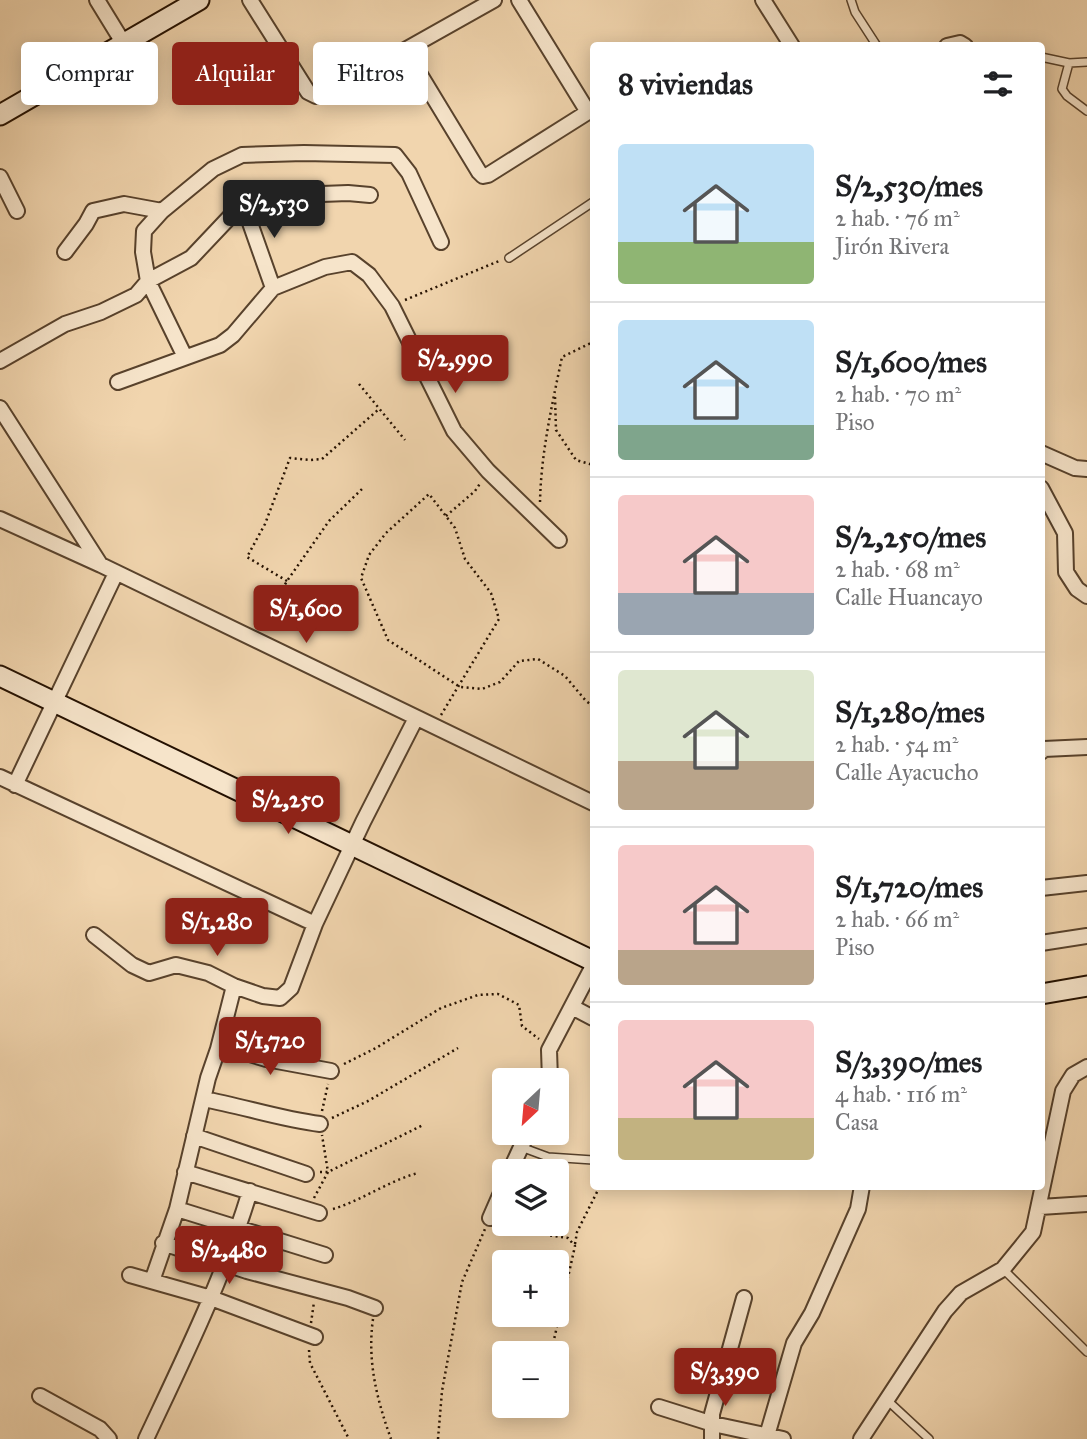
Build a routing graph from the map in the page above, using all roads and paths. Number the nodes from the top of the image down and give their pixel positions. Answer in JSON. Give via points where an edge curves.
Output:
{"nodes":[{"id":1,"x":97,"y":0,"type":"edge"},
{"id":2,"x":199,"y":0,"type":"edge"},
{"id":3,"x":250,"y":0,"type":"edge"},
{"id":4,"x":494,"y":0,"type":"edge"},
{"id":5,"x":519,"y":0,"type":"edge"},
{"id":6,"x":762,"y":0,"type":"edge"},
{"id":7,"x":850,"y":0,"type":"edge"},
{"id":8,"x":123,"y":42,"type":"edge"},
{"id":9,"x":127,"y":42,"type":"edge"},
{"id":10,"x":419,"y":42,"type":"edge"},
{"id":11,"x":789,"y":42,"type":"edge"},
{"id":12,"x":874,"y":42,"type":"edge"},
{"id":13,"x":1045,"y":58,"type":"edge"},
{"id":14,"x":1087,"y":62,"type":"edge"},
{"id":15,"x":1069,"y":63,"type":"junction"},
{"id":16,"x":428,"y":87,"type":"edge"},
{"id":17,"x":313,"y":95,"type":"edge"},
{"id":18,"x":21,"y":102,"type":"edge"},
{"id":19,"x":1087,"y":111,"type":"edge"},
{"id":20,"x":0,"y":114,"type":"edge"},
{"id":21,"x":0,"y":177,"type":"edge"},
{"id":22,"x":370,"y":195,"type":"dead end"},
{"id":23,"x":243,"y":204,"type":"junction"},
{"id":24,"x":590,"y":204,"type":"edge"},
{"id":25,"x":17,"y":211,"type":"dead end"},
{"id":26,"x":162,"y":211,"type":"junction"},
{"id":27,"x":441,"y":243,"type":"dead end"},
{"id":28,"x":65,"y":251,"type":"dead end"},
{"id":29,"x":509,"y":258,"type":"joint"},
{"id":30,"x":148,"y":281,"type":"junction"},
{"id":31,"x":272,"y":288,"type":"junction"},
{"id":32,"x":392,"y":306,"type":"junction"},
{"id":33,"x":590,"y":343,"type":"edge"},
{"id":34,"x":185,"y":357,"type":"junction"},
{"id":35,"x":0,"y":361,"type":"edge"},
{"id":36,"x":118,"y":382,"type":"dead end"},
{"id":37,"x":359,"y":384,"type":"dead end"},
{"id":38,"x":554,"y":393,"type":"junction"},
{"id":39,"x":0,"y":408,"type":"edge"},
{"id":40,"x":379,"y":409,"type":"junction"},
{"id":41,"x":405,"y":440,"type":"dead end"},
{"id":42,"x":1045,"y":455,"type":"edge"},
{"id":43,"x":590,"y":464,"type":"edge"},
{"id":44,"x":1087,"y":469,"type":"edge"},
{"id":45,"x":488,"y":471,"type":"junction"},
{"id":46,"x":362,"y":489,"type":"dead end"},
{"id":47,"x":1045,"y":496,"type":"edge"},
{"id":48,"x":446,"y":516,"type":"junction"},
{"id":49,"x":0,"y":519,"type":"edge"},
{"id":50,"x":539,"y":522,"type":"junction"},
{"id":51,"x":559,"y":540,"type":"dead end"},
{"id":52,"x":101,"y":565,"type":"junction"},
{"id":53,"x":116,"y":573,"type":"junction"},
{"id":54,"x":287,"y":581,"type":"junction"},
{"id":55,"x":1087,"y":596,"type":"edge"},
{"id":56,"x":254,"y":639,"type":"junction"},
{"id":57,"x":0,"y":676,"type":"edge"},
{"id":58,"x":460,"y":687,"type":"junction"},
{"id":59,"x":53,"y":703,"type":"junction"},
{"id":60,"x":590,"y":704,"type":"edge"},
{"id":61,"x":416,"y":718,"type":"junction"},
{"id":62,"x":433,"y":727,"type":"junction"},
{"id":63,"x":1087,"y":747,"type":"edge"},
{"id":64,"x":1045,"y":749,"type":"edge"},
{"id":65,"x":0,"y":777,"type":"edge"},
{"id":66,"x":15,"y":785,"type":"junction"},
{"id":67,"x":590,"y":802,"type":"edge"},
{"id":68,"x":352,"y":845,"type":"junction"},
{"id":69,"x":1087,"y":883,"type":"edge"},
{"id":70,"x":1045,"y":888,"type":"edge"},
{"id":71,"x":315,"y":924,"type":"junction"},
{"id":72,"x":94,"y":935,"type":"dead end"},
{"id":73,"x":1087,"y":936,"type":"edge"},
{"id":74,"x":1045,"y":942,"type":"edge"},
{"id":75,"x":590,"y":960,"type":"edge"},
{"id":76,"x":590,"y":973,"type":"edge"},
{"id":77,"x":234,"y":986,"type":"junction"},
{"id":78,"x":1087,"y":986,"type":"edge"},
{"id":79,"x":1045,"y":993,"type":"edge"},
{"id":80,"x":572,"y":1007,"type":"junction"},
{"id":81,"x":590,"y":1016,"type":"edge"},
{"id":82,"x":219,"y":1045,"type":"junction"},
{"id":83,"x":552,"y":1045,"type":"junction"},
{"id":84,"x":458,"y":1048,"type":"dead end"},
{"id":85,"x":1087,"y":1067,"type":"edge"},
{"id":86,"x":550,"y":1068,"type":"edge"},
{"id":87,"x":331,"y":1071,"type":"joint"},
{"id":88,"x":203,"y":1098,"type":"junction"},
{"id":89,"x":320,"y":1124,"type":"joint"},
{"id":90,"x":423,"y":1125,"type":"dead end"},
{"id":91,"x":194,"y":1136,"type":"junction"},
{"id":92,"x":521,"y":1147,"type":"joint"},
{"id":93,"x":516,"y":1159,"type":"edge"},
{"id":94,"x":590,"y":1160,"type":"edge"},
{"id":95,"x":185,"y":1172,"type":"junction"},
{"id":96,"x":418,"y":1173,"type":"dead end"},
{"id":97,"x":306,"y":1174,"type":"joint"},
{"id":98,"x":1045,"y":1182,"type":"edge"},
{"id":99,"x":598,"y":1190,"type":"edge"},
{"id":100,"x":861,"y":1190,"type":"edge"},
{"id":101,"x":1043,"y":1190,"type":"edge"},
{"id":102,"x":250,"y":1191,"type":"junction"},
{"id":103,"x":1087,"y":1204,"type":"edge"},
{"id":104,"x":1040,"y":1207,"type":"junction"},
{"id":105,"x":177,"y":1209,"type":"junction"},
{"id":106,"x":319,"y":1213,"type":"joint"},
{"id":107,"x":492,"y":1213,"type":"edge"},
{"id":108,"x":490,"y":1218,"type":"joint"},
{"id":109,"x":239,"y":1228,"type":"junction"},
{"id":110,"x":554,"y":1236,"type":"edge"},
{"id":111,"x":163,"y":1244,"type":"junction"},
{"id":112,"x":575,"y":1245,"type":"junction"},
{"id":113,"x":325,"y":1255,"type":"dead end"},
{"id":114,"x":225,"y":1264,"type":"junction"},
{"id":115,"x":1003,"y":1269,"type":"junction"},
{"id":116,"x":130,"y":1275,"type":"dead end"},
{"id":117,"x":152,"y":1281,"type":"junction"},
{"id":118,"x":211,"y":1298,"type":"junction"},
{"id":119,"x":744,"y":1298,"type":"dead end"},
{"id":120,"x":375,"y":1308,"type":"joint"},
{"id":121,"x":315,"y":1337,"type":"dead end"},
{"id":122,"x":554,"y":1341,"type":"edge"},
{"id":123,"x":1087,"y":1352,"type":"edge"},
{"id":124,"x":40,"y":1396,"type":"dead end"},
{"id":125,"x":887,"y":1400,"type":"junction"},
{"id":126,"x":659,"y":1408,"type":"dead end"},
{"id":127,"x":713,"y":1424,"type":"junction"},
{"id":128,"x":767,"y":1437,"type":"edge"},
{"id":129,"x":109,"y":1439,"type":"edge"},
{"id":130,"x":146,"y":1439,"type":"edge"},
{"id":131,"x":391,"y":1439,"type":"edge"},
{"id":132,"x":438,"y":1439,"type":"edge"},
{"id":133,"x":712,"y":1439,"type":"edge"},
{"id":134,"x":783,"y":1439,"type":"edge"},
{"id":135,"x":861,"y":1439,"type":"edge"},
{"id":136,"x":929,"y":1439,"type":"edge"}],
"edges":[{"from":1,"to":8,"type":"street"},
{"from":2,"to":9,"type":"street"},
{"from":3,"to":17,"type":"street"},
{"from":4,"to":10,"type":"street"},
{"from":5,"to":16,"type":"street","via":[[586,114],[484,176]]},
{"from":6,"to":11,"type":"street"},
{"from":7,"to":12,"type":"lane"},
{"from":13,"to":15,"type":"lane"},
{"from":14,"to":15,"type":"lane"},
{"from":15,"to":19,"type":"lane","via":[[1062,89]]},
{"from":18,"to":20,"type":"street"},
{"from":21,"to":25,"type":"street"},
{"from":22,"to":23,"type":"street","via":[[270,196]]},
{"from":23,"to":30,"type":"street","via":[[191,258]]},
{"from":23,"to":31,"type":"street"},
{"from":24,"to":29,"type":"lane"},
{"from":26,"to":27,"type":"street","via":[[213,169],[242,155],[395,155],[409,173]]},
{"from":26,"to":28,"type":"street","via":[[124,204],[93,211]]},
{"from":26,"to":30,"type":"street","via":[[144,231]]},
{"from":29,"to":32,"type":"path"},
{"from":30,"to":34,"type":"street"},
{"from":30,"to":35,"type":"street","via":[[136,295],[65,324]]},
{"from":31,"to":32,"type":"street","via":[[325,267],[352,262],[369,275]]},
{"from":31,"to":34,"type":"street","via":[[233,335],[220,345]]},
{"from":32,"to":45,"type":"street","via":[[454,431]]},
{"from":33,"to":38,"type":"path","via":[[562,357]]},
{"from":34,"to":36,"type":"street"},
{"from":37,"to":40,"type":"path"},
{"from":38,"to":43,"type":"path","via":[[556,430],[576,460]]},
{"from":38,"to":50,"type":"path","via":[[541,473]]},
{"from":39,"to":52,"type":"street"},
{"from":40,"to":41,"type":"path"},
{"from":40,"to":54,"type":"path","via":[[322,459],[290,458],[247,557]]},
{"from":42,"to":44,"type":"street"},
{"from":45,"to":48,"type":"path","via":[[475,491]]},
{"from":45,"to":50,"type":"street"},
{"from":46,"to":54,"type":"path","via":[[329,521]]},
{"from":47,"to":55,"type":"street","via":[[1065,533],[1066,572]]},
{"from":48,"to":58,"type":"path","via":[[465,559],[491,593],[499,620]]},
{"from":48,"to":58,"type":"path","via":[[429,494],[386,533],[369,555],[361,578],[388,640]]},
{"from":49,"to":52,"type":"street"},
{"from":50,"to":51,"type":"street"},
{"from":52,"to":53,"type":"street"},
{"from":53,"to":56,"type":"street"},
{"from":53,"to":59,"type":"street"},
{"from":54,"to":56,"type":"path"},
{"from":56,"to":61,"type":"street"},
{"from":57,"to":59,"type":"street"},
{"from":58,"to":60,"type":"path","via":[[482,689],[500,682],[519,661],[538,659],[565,676]]},
{"from":58,"to":62,"type":"path"},
{"from":59,"to":66,"type":"street"},
{"from":59,"to":68,"type":"street"},
{"from":61,"to":62,"type":"street"},
{"from":61,"to":68,"type":"street"},
{"from":62,"to":67,"type":"street"},
{"from":63,"to":64,"type":"street"},
{"from":65,"to":66,"type":"street"},
{"from":66,"to":71,"type":"street"},
{"from":68,"to":71,"type":"street"},
{"from":68,"to":75,"type":"street"},
{"from":69,"to":70,"type":"street"},
{"from":71,"to":77,"type":"street","via":[[291,988],[279,998]]},
{"from":72,"to":77,"type":"street","via":[[149,973],[176,965]]},
{"from":73,"to":74,"type":"street"},
{"from":76,"to":80,"type":"street"},
{"from":77,"to":82,"type":"street"},
{"from":78,"to":79,"type":"street"},
{"from":80,"to":81,"type":"street"},
{"from":80,"to":83,"type":"street"},
{"from":82,"to":87,"type":"street"},
{"from":82,"to":88,"type":"street"},
{"from":83,"to":86,"type":"street"},
{"from":83,"to":87,"type":"path","via":[[522,1026],[519,1005],[498,994],[478,995],[441,1008]]},
{"from":84,"to":89,"type":"path"},
{"from":85,"to":98,"type":"street","via":[[1073,1075],[1063,1091]]},
{"from":88,"to":89,"type":"street"},
{"from":88,"to":91,"type":"street"},
{"from":90,"to":97,"type":"path","via":[[328,1172]]},
{"from":91,"to":95,"type":"street"},
{"from":91,"to":97,"type":"street"},
{"from":92,"to":93,"type":"street"},
{"from":92,"to":94,"type":"lane","via":[[548,1157]]},
{"from":95,"to":102,"type":"street"},
{"from":95,"to":105,"type":"street"},
{"from":96,"to":106,"type":"path"},
{"from":99,"to":112,"type":"path"},
{"from":100,"to":128,"type":"street","via":[[858,1209],[794,1343]]},
{"from":101,"to":104,"type":"street"},
{"from":102,"to":106,"type":"street"},
{"from":102,"to":109,"type":"street"},
{"from":103,"to":104,"type":"street"},
{"from":104,"to":115,"type":"street","via":[[1034,1232]]},
{"from":105,"to":109,"type":"street"},
{"from":105,"to":111,"type":"street"},
{"from":107,"to":108,"type":"street"},
{"from":108,"to":132,"type":"path","via":[[462,1282]]},
{"from":109,"to":113,"type":"street"},
{"from":109,"to":114,"type":"street"},
{"from":110,"to":112,"type":"path","via":[[568,1238]]},
{"from":111,"to":114,"type":"street"},
{"from":111,"to":117,"type":"street"},
{"from":112,"to":122,"type":"path"},
{"from":114,"to":118,"type":"street"},
{"from":114,"to":120,"type":"street"},
{"from":115,"to":123,"type":"lane"},
{"from":115,"to":125,"type":"street","via":[[961,1293],[945,1311]]},
{"from":116,"to":117,"type":"street"},
{"from":117,"to":118,"type":"street"},
{"from":118,"to":121,"type":"street"},
{"from":118,"to":130,"type":"street"},
{"from":119,"to":127,"type":"street"},
{"from":120,"to":131,"type":"path","via":[[371,1366]]},
{"from":124,"to":129,"type":"street","via":[[100,1429]]},
{"from":125,"to":135,"type":"street"},
{"from":125,"to":136,"type":"lane"},
{"from":126,"to":127,"type":"street"},
{"from":127,"to":128,"type":"street"},
{"from":127,"to":133,"type":"street"},
{"from":128,"to":134,"type":"street"}]}
